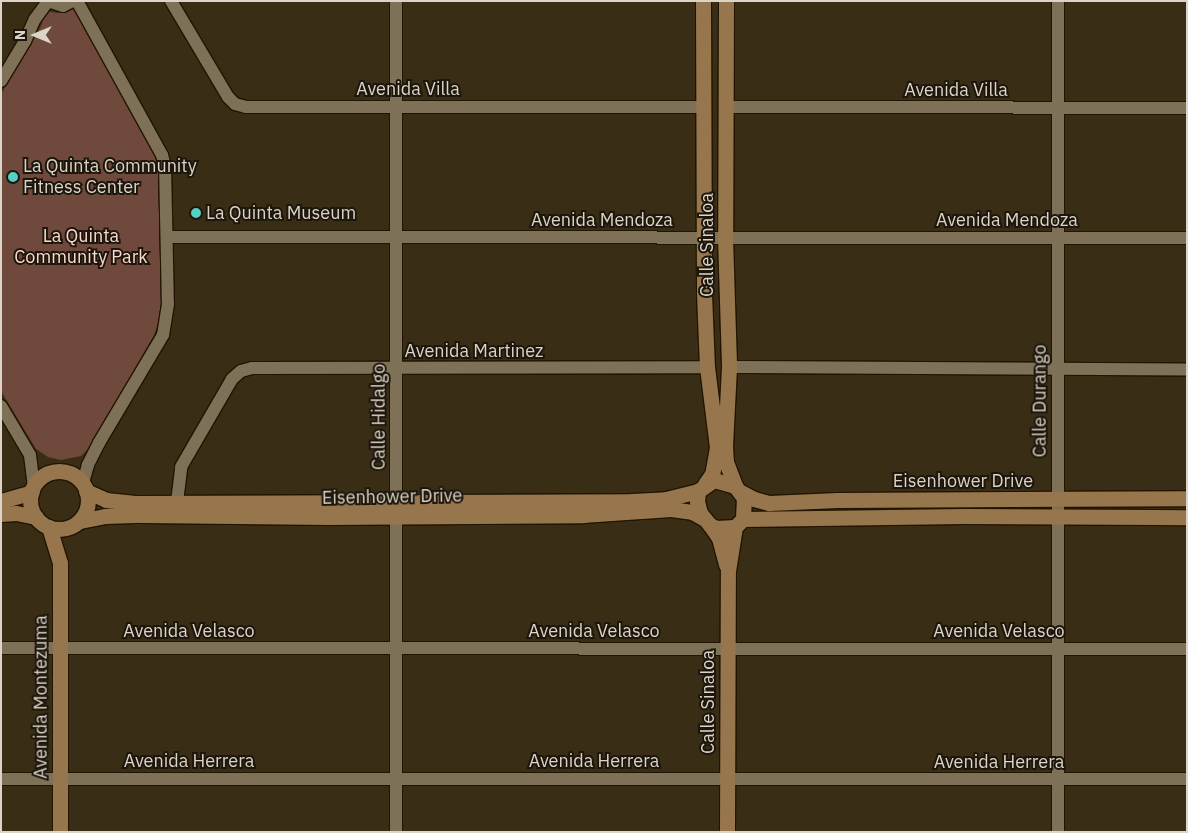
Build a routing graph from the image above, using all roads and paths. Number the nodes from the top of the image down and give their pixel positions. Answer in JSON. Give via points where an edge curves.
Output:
{"nodes":[{"id":1,"x":48,"y":1,"type":"edge"},
{"id":2,"x":75,"y":1,"type":"edge"},
{"id":3,"x":171,"y":1,"type":"edge"},
{"id":4,"x":396,"y":1,"type":"edge"},
{"id":5,"x":703,"y":1,"type":"edge"},
{"id":6,"x":726,"y":1,"type":"edge"},
{"id":7,"x":1058,"y":1,"type":"edge"},
{"id":8,"x":1,"y":81,"type":"edge"},
{"id":9,"x":396,"y":107,"type":"junction"},
{"id":10,"x":703,"y":107,"type":"junction"},
{"id":11,"x":725,"y":107,"type":"junction"},
{"id":12,"x":1058,"y":107,"type":"junction"},
{"id":13,"x":1187,"y":108,"type":"edge"},
{"id":14,"x":167,"y":237,"type":"junction"},
{"id":15,"x":396,"y":237,"type":"junction"},
{"id":16,"x":703,"y":237,"type":"junction"},
{"id":17,"x":725,"y":237,"type":"junction"},
{"id":18,"x":1058,"y":238,"type":"junction"},
{"id":19,"x":1187,"y":238,"type":"edge"},
{"id":20,"x":707,"y":367,"type":"junction"},
{"id":21,"x":729,"y":367,"type":"junction"},
{"id":22,"x":396,"y":369,"type":"junction"},
{"id":23,"x":1058,"y":369,"type":"junction"},
{"id":24,"x":1187,"y":369,"type":"edge"},
{"id":25,"x":1,"y":406,"type":"edge"},
{"id":26,"x":85,"y":487,"type":"junction"},
{"id":27,"x":702,"y":487,"type":"junction"},
{"id":28,"x":33,"y":489,"type":"junction"},
{"id":29,"x":738,"y":489,"type":"junction"},
{"id":30,"x":1187,"y":498,"type":"edge"},
{"id":31,"x":1058,"y":499,"type":"junction"},
{"id":32,"x":1,"y":501,"type":"edge"},
{"id":33,"x":177,"y":502,"type":"junction"},
{"id":34,"x":397,"y":507,"type":"junction"},
{"id":35,"x":1,"y":514,"type":"edge"},
{"id":36,"x":1058,"y":516,"type":"junction"},
{"id":37,"x":1187,"y":517,"type":"edge"},
{"id":38,"x":36,"y":518,"type":"junction"},
{"id":39,"x":706,"y":521,"type":"junction"},
{"id":40,"x":76,"y":523,"type":"junction"},
{"id":41,"x":739,"y":523,"type":"junction"},
{"id":42,"x":49,"y":527,"type":"junction"},
{"id":43,"x":60,"y":563,"type":"junction"},
{"id":44,"x":728,"y":571,"type":"junction"},
{"id":45,"x":1,"y":648,"type":"edge"},
{"id":46,"x":60,"y":648,"type":"junction"},
{"id":47,"x":396,"y":648,"type":"junction"},
{"id":48,"x":727,"y":649,"type":"junction"},
{"id":49,"x":1058,"y":649,"type":"junction"},
{"id":50,"x":1187,"y":649,"type":"edge"},
{"id":51,"x":1,"y":779,"type":"edge"},
{"id":52,"x":60,"y":779,"type":"junction"},
{"id":53,"x":396,"y":779,"type":"junction"},
{"id":54,"x":727,"y":779,"type":"junction"},
{"id":55,"x":1058,"y":779,"type":"junction"},
{"id":56,"x":1187,"y":779,"type":"edge"},
{"id":57,"x":60,"y":832,"type":"edge"},
{"id":58,"x":396,"y":832,"type":"edge"},
{"id":59,"x":727,"y":832,"type":"edge"},
{"id":60,"x":1058,"y":832,"type":"edge"}],
"edges":[{"from":1,"to":2,"type":"street","via":[[63,6]]},
{"from":1,"to":8,"type":"street"},
{"from":2,"to":14,"type":"street","via":[[162,155]]},
{"from":3,"to":9,"type":"street","name":"Avenida Villa","via":[[235,104],[246,107]]},
{"from":4,"to":9,"type":"street","name":"Calle Hidalgo"},
{"from":5,"to":10,"type":"main road","name":"Calle Sinaloa"},
{"from":6,"to":11,"type":"main road","name":"Calle Sinaloa"},
{"from":7,"to":12,"type":"street","name":"Calle Durango"},
{"from":9,"to":10,"type":"street","name":"Avenida Villa"},
{"from":9,"to":15,"type":"street","name":"Calle Hidalgo"},
{"from":10,"to":16,"type":"main road","name":"Calle Sinaloa"},
{"from":11,"to":12,"type":"street","name":"Avenida Villa"},
{"from":11,"to":17,"type":"main road","name":"Calle Sinaloa"},
{"from":12,"to":13,"type":"street","name":"Avenida Villa"},
{"from":12,"to":18,"type":"street","name":"Calle Durango"},
{"from":14,"to":15,"type":"street","name":"Avenida Mendoza"},
{"from":14,"to":26,"type":"street","via":[[168,304],[163,334],[98,443],[88,465]]},
{"from":15,"to":16,"type":"street","name":"Avenida Mendoza"},
{"from":15,"to":22,"type":"street","name":"Calle Hidalgo"},
{"from":16,"to":17,"type":"street","name":"Avenida Mendoza"},
{"from":16,"to":20,"type":"main road","name":"Calle Sinaloa"},
{"from":17,"to":18,"type":"street","name":"Avenida Mendoza"},
{"from":17,"to":21,"type":"main road","name":"Calle Sinaloa"},
{"from":18,"to":19,"type":"street","name":"Avenida Mendoza"},
{"from":18,"to":23,"type":"street","name":"Calle Durango"},
{"from":20,"to":22,"type":"street","name":"Avenida Martinez"},
{"from":20,"to":27,"type":"main road","name":"Calle Sinaloa","via":[[717,447],[712,474]]},
{"from":21,"to":23,"type":"street"},
{"from":21,"to":29,"type":"main road","name":"Calle Sinaloa","via":[[726,462]]},
{"from":22,"to":33,"type":"street","name":"Avenida Martinez","via":[[252,368],[241,371],[232,379],[181,467]]},
{"from":22,"to":34,"type":"street","name":"Calle Hidalgo"},
{"from":23,"to":24,"type":"street"},
{"from":23,"to":31,"type":"street","name":"Calle Durango"},
{"from":25,"to":28,"type":"street","via":[[30,456]]},
{"from":26,"to":28,"type":"main road","name":"Eisenhower Drive","via":[[70,474],[54,472],[39,480]]},
{"from":26,"to":33,"type":"main road","name":"Eisenhower Drive","via":[[98,497],[120,503]]},
{"from":26,"to":40,"type":"main road","via":[[88,507]]},
{"from":27,"to":29,"type":"main road","via":[[714,480]]},
{"from":27,"to":34,"type":"main road","name":"Eisenhower Drive","via":[[666,499],[632,502]]},
{"from":27,"to":39,"type":"main road","via":[[698,507]]},
{"from":28,"to":32,"type":"main road","name":"Eisenhower Drive"},
{"from":28,"to":38,"type":"main road","via":[[31,502]]},
{"from":29,"to":31,"type":"main road","name":"Eisenhower Drive","via":[[754,499],[769,503]]},
{"from":29,"to":41,"type":"main road","via":[[745,505]]},
{"from":30,"to":31,"type":"main road","name":"Eisenhower Drive"},
{"from":31,"to":36,"type":"street","name":"Calle Durango"},
{"from":33,"to":34,"type":"main road","name":"Eisenhower Drive"},
{"from":34,"to":39,"type":"main road","name":"Eisenhower Drive","via":[[618,514],[671,509],[692,512]]},
{"from":34,"to":40,"type":"main road","name":"Eisenhower Drive","via":[[328,516],[134,515]]},
{"from":34,"to":47,"type":"street","name":"Calle Hidalgo"},
{"from":35,"to":38,"type":"main road","via":[[16,513]]},
{"from":36,"to":37,"type":"main road","name":"Eisenhower Drive"},
{"from":36,"to":41,"type":"main road","name":"Eisenhower Drive"},
{"from":36,"to":49,"type":"street","name":"Calle Durango"},
{"from":38,"to":42,"type":"main road"},
{"from":39,"to":41,"type":"main road","via":[[722,529]]},
{"from":39,"to":44,"type":"main road","name":"Calle Sinaloa","via":[[719,538]]},
{"from":40,"to":42,"type":"main road","name":"Eisenhower Drive","via":[[65,529]]},
{"from":40,"to":43,"type":"main road","name":"Avenida Montezuma","via":[[66,536]]},
{"from":41,"to":44,"type":"main road","name":"Calle Sinaloa"},
{"from":42,"to":43,"type":"main road","name":"Avenida Montezuma"},
{"from":43,"to":46,"type":"main road","name":"Avenida Montezuma"},
{"from":44,"to":48,"type":"main road","name":"Calle Sinaloa"},
{"from":45,"to":46,"type":"street","name":"Avenida Velasco"},
{"from":46,"to":47,"type":"street","name":"Avenida Velasco"},
{"from":46,"to":52,"type":"main road","name":"Avenida Montezuma"},
{"from":47,"to":48,"type":"street","name":"Avenida Velasco"},
{"from":47,"to":53,"type":"street","name":"Calle Hidalgo"},
{"from":48,"to":49,"type":"street","name":"Avenida Velasco"},
{"from":48,"to":54,"type":"main road","name":"Calle Sinaloa"},
{"from":49,"to":50,"type":"street","name":"Avenida Velasco"},
{"from":49,"to":55,"type":"street","name":"Calle Durango"},
{"from":51,"to":52,"type":"street","name":"Avenida Herrera"},
{"from":52,"to":53,"type":"street","name":"Avenida Herrera"},
{"from":52,"to":57,"type":"main road","name":"Avenida Montezuma"},
{"from":53,"to":54,"type":"street","name":"Avenida Herrera"},
{"from":53,"to":58,"type":"street","name":"Calle Hidalgo"},
{"from":54,"to":55,"type":"street","name":"Avenida Herrera"},
{"from":54,"to":59,"type":"main road","name":"Calle Sinaloa"},
{"from":55,"to":56,"type":"street","name":"Avenida Herrera"},
{"from":55,"to":60,"type":"street","name":"Calle Durango"}]}
